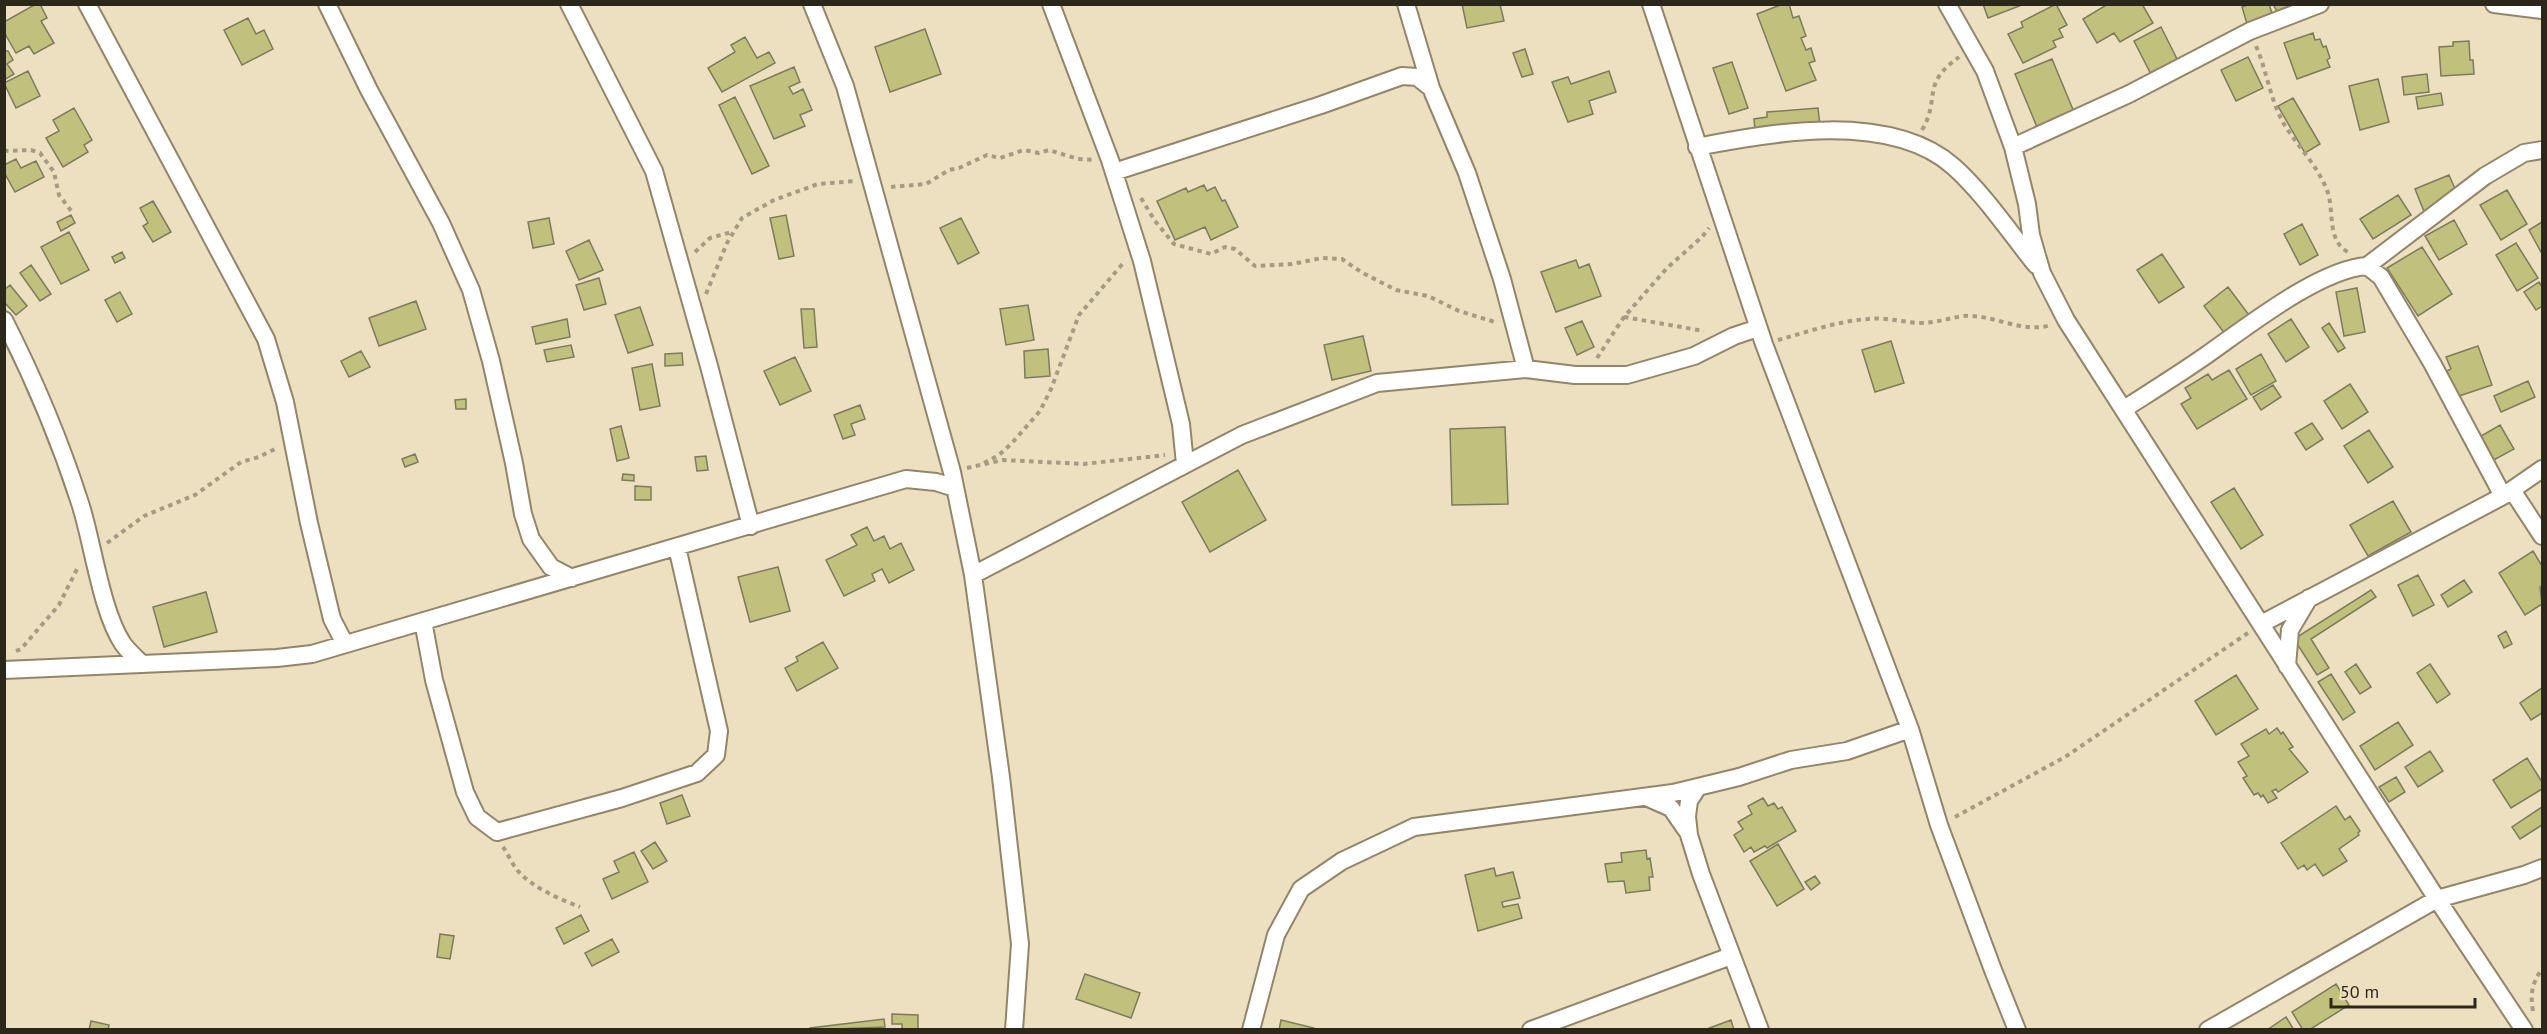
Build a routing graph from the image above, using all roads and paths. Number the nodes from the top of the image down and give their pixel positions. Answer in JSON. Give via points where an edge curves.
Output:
{"nodes":[{"id":1,"x":87,"y":4,"type":"edge"},
{"id":2,"x":327,"y":4,"type":"edge"},
{"id":3,"x":569,"y":4,"type":"edge"},
{"id":4,"x":812,"y":4,"type":"edge"},
{"id":5,"x":1051,"y":4,"type":"edge"},
{"id":6,"x":1406,"y":4,"type":"edge"},
{"id":7,"x":1651,"y":4,"type":"edge"},
{"id":8,"x":1947,"y":4,"type":"edge"},
{"id":9,"x":2320,"y":4,"type":"edge"},
{"id":10,"x":2494,"y":4,"type":"edge"},
{"id":11,"x":2542,"y":10,"type":"edge"},
{"id":12,"x":2250,"y":30,"type":"junction"},
{"id":13,"x":1972,"y":48,"type":"junction"},
{"id":14,"x":1431,"y":88,"type":"junction"},
{"id":15,"x":1915,"y":142,"type":"junction"},
{"id":16,"x":1697,"y":147,"type":"junction"},
{"id":17,"x":2013,"y":147,"type":"junction"},
{"id":18,"x":2542,"y":150,"type":"edge"},
{"id":19,"x":4,"y":151,"type":"edge"},
{"id":20,"x":1112,"y":166,"type":"junction"},
{"id":21,"x":872,"y":183,"type":"junction"},
{"id":22,"x":1138,"y":195,"type":"dead end"},
{"id":23,"x":1717,"y":208,"type":"junction"},
{"id":24,"x":72,"y":212,"type":"dead end"},
{"id":25,"x":733,"y":232,"type":"junction"},
{"id":26,"x":1137,"y":246,"type":"junction"},
{"id":27,"x":2372,"y":262,"type":"junction"},
{"id":28,"x":679,"y":264,"type":"junction"},
{"id":29,"x":2042,"y":273,"type":"junction"},
{"id":30,"x":695,"y":314,"type":"junction"},
{"id":31,"x":1624,"y":317,"type":"junction"},
{"id":32,"x":4,"y":320,"type":"edge"},
{"id":33,"x":2066,"y":320,"type":"junction"},
{"id":34,"x":1514,"y":322,"type":"junction"},
{"id":35,"x":1734,"y":336,"type":"junction"},
{"id":36,"x":1761,"y":336,"type":"junction"},
{"id":37,"x":1587,"y":358,"type":"dead end"},
{"id":38,"x":1526,"y":369,"type":"junction"},
{"id":39,"x":2124,"y":409,"type":"junction"},
{"id":40,"x":292,"y":439,"type":"junction"},
{"id":41,"x":1184,"y":458,"type":"junction"},
{"id":42,"x":984,"y":463,"type":"junction"},
{"id":43,"x":2542,"y":469,"type":"edge"},
{"id":44,"x":954,"y":480,"type":"junction"},
{"id":45,"x":2508,"y":493,"type":"junction"},
{"id":46,"x":751,"y":526,"type":"junction"},
{"id":47,"x":2542,"y":536,"type":"edge"},
{"id":48,"x":676,"y":547,"type":"junction"},
{"id":49,"x":94,"y":553,"type":"junction"},
{"id":50,"x":973,"y":575,"type":"junction"},
{"id":51,"x":572,"y":578,"type":"junction"},
{"id":52,"x":2309,"y":598,"type":"junction"},
{"id":53,"x":423,"y":621,"type":"junction"},
{"id":54,"x":2261,"y":624,"type":"junction"},
{"id":55,"x":345,"y":644,"type":"junction"},
{"id":56,"x":14,"y":652,"type":"dead end"},
{"id":57,"x":142,"y":664,"type":"junction"},
{"id":58,"x":2287,"y":667,"type":"junction"},
{"id":59,"x":4,"y":670,"type":"edge"},
{"id":60,"x":1910,"y":729,"type":"junction"},
{"id":61,"x":1698,"y":787,"type":"junction"},
{"id":62,"x":1644,"y":796,"type":"junction"},
{"id":63,"x":1939,"y":825,"type":"junction"},
{"id":64,"x":497,"y":832,"type":"junction"},
{"id":65,"x":1689,"y":835,"type":"junction"},
{"id":66,"x":2542,"y":868,"type":"edge"},
{"id":67,"x":2437,"y":898,"type":"junction"},
{"id":68,"x":580,"y":907,"type":"dead end"},
{"id":69,"x":1731,"y":956,"type":"junction"},
{"id":70,"x":2542,"y":969,"type":"edge"},
{"id":71,"x":2529,"y":1024,"type":"edge"},
{"id":72,"x":1014,"y":1029,"type":"edge"},
{"id":73,"x":1251,"y":1029,"type":"edge"},
{"id":74,"x":1531,"y":1029,"type":"edge"},
{"id":75,"x":1760,"y":1029,"type":"edge"},
{"id":76,"x":2017,"y":1029,"type":"edge"},
{"id":77,"x":2208,"y":1029,"type":"edge"}],
"edges":[{"from":1,"to":40,"type":"street","via":[[266,339]]},
{"from":2,"to":51,"type":"street","via":[[441,223],[471,290],[531,539],[552,567]]},
{"from":3,"to":28,"type":"street","via":[[654,171]]},
{"from":4,"to":21,"type":"street","via":[[845,86]]},
{"from":5,"to":20,"type":"street"},
{"from":6,"to":14,"type":"street"},
{"from":7,"to":16,"type":"street"},
{"from":8,"to":13,"type":"street"},
{"from":9,"to":12,"type":"street"},
{"from":10,"to":11,"type":"street"},
{"from":12,"to":17,"type":"street","via":[[2129,94]]},
{"from":12,"to":27,"type":"path","via":[[2274,102],[2328,195],[2335,237],[2345,251]]},
{"from":13,"to":15,"type":"path","via":[[1936,79],[1926,124]]},
{"from":13,"to":17,"type":"street","via":[[1985,70]]},
{"from":14,"to":20,"type":"street","via":[[1417,77],[1402,75],[1321,105]]},
{"from":14,"to":34,"type":"street","via":[[1467,173]]},
{"from":15,"to":16,"type":"street","via":[[1887,135],[1819,131],[1748,137]]},
{"from":15,"to":29,"type":"street","via":[[1954,167]]},
{"from":16,"to":23,"type":"street"},
{"from":17,"to":29,"type":"street"},
{"from":18,"to":27,"type":"street","via":[[2524,153],[2492,171]]},
{"from":19,"to":24,"type":"path","via":[[40,153],[54,172],[59,195]]},
{"from":20,"to":21,"type":"path","via":[[1049,150],[1024,150],[1004,157],[987,155],[926,184],[901,187]]},
{"from":20,"to":26,"type":"street"},
{"from":21,"to":25,"type":"path","via":[[818,184],[757,209],[742,218]]},
{"from":21,"to":44,"type":"street"},
{"from":22,"to":34,"type":"path","via":[[1174,244],[1211,254],[1225,247],[1235,249],[1255,266],[1342,259],[1396,290],[1428,296],[1489,321]]},
{"from":23,"to":31,"type":"path","via":[[1708,230],[1667,268]]},
{"from":23,"to":36,"type":"street"},
{"from":25,"to":28,"type":"path","via":[[710,238]]},
{"from":25,"to":30,"type":"path"},
{"from":26,"to":41,"type":"street","via":[[1181,424]]},
{"from":26,"to":42,"type":"path","via":[[1079,315],[1040,411],[1005,449]]},
{"from":27,"to":39,"type":"street","via":[[2293,295]]},
{"from":27,"to":45,"type":"street"},
{"from":28,"to":30,"type":"street"},
{"from":29,"to":33,"type":"street"},
{"from":30,"to":46,"type":"street"},
{"from":31,"to":35,"type":"path"},
{"from":31,"to":37,"type":"path","via":[[1598,357]]},
{"from":32,"to":49,"type":"street","via":[[61,450]]},
{"from":33,"to":36,"type":"path","via":[[2043,327],[1964,316],[1934,322],[1869,318]]},
{"from":33,"to":39,"type":"street"},
{"from":34,"to":38,"type":"street"},
{"from":35,"to":36,"type":"street"},
{"from":35,"to":38,"type":"street","via":[[1694,356],[1627,375],[1575,375]]},
{"from":36,"to":60,"type":"street"},
{"from":38,"to":41,"type":"street","via":[[1377,383]]},
{"from":39,"to":54,"type":"street"},
{"from":40,"to":49,"type":"path","via":[[241,462],[195,495],[144,516]]},
{"from":40,"to":55,"type":"street","via":[[332,619]]},
{"from":41,"to":42,"type":"path","via":[[1084,464],[1022,460]]},
{"from":41,"to":50,"type":"street"},
{"from":42,"to":44,"type":"path"},
{"from":43,"to":45,"type":"street"},
{"from":44,"to":46,"type":"street","via":[[906,479]]},
{"from":44,"to":50,"type":"street"},
{"from":45,"to":47,"type":"street"},
{"from":45,"to":52,"type":"street"},
{"from":46,"to":48,"type":"street"},
{"from":48,"to":51,"type":"street"},
{"from":48,"to":64,"type":"street","via":[[719,731],[716,755],[697,773]]},
{"from":49,"to":56,"type":"path","via":[[79,565],[52,614]]},
{"from":49,"to":57,"type":"street","via":[[113,625],[123,644]]},
{"from":50,"to":72,"type":"street","via":[[1020,944]]},
{"from":51,"to":53,"type":"street"},
{"from":52,"to":54,"type":"street"},
{"from":52,"to":58,"type":"street","via":[[2290,630]]},
{"from":53,"to":55,"type":"street"},
{"from":53,"to":64,"type":"street","via":[[434,680],[465,792],[477,816]]},
{"from":54,"to":58,"type":"street"},
{"from":54,"to":63,"type":"path","via":[[2065,757]]},
{"from":55,"to":57,"type":"street","via":[[312,654],[277,658]]},
{"from":57,"to":59,"type":"street"},
{"from":58,"to":67,"type":"street"},
{"from":60,"to":61,"type":"street","via":[[1847,751],[1791,760]]},
{"from":60,"to":63,"type":"street"},
{"from":61,"to":62,"type":"street"},
{"from":61,"to":65,"type":"street","via":[[1689,801]]},
{"from":62,"to":65,"type":"street","via":[[1671,808]]},
{"from":62,"to":73,"type":"street","via":[[1414,827],[1342,861],[1301,889],[1276,935]]},
{"from":63,"to":76,"type":"street"},
{"from":64,"to":68,"type":"path","via":[[519,871],[532,883]]},
{"from":65,"to":69,"type":"street"},
{"from":66,"to":67,"type":"street"},
{"from":67,"to":71,"type":"street"},
{"from":67,"to":77,"type":"street"},
{"from":69,"to":74,"type":"street"},
{"from":69,"to":75,"type":"street"},
{"from":70,"to":71,"type":"path","via":[[2530,994]]}]}
